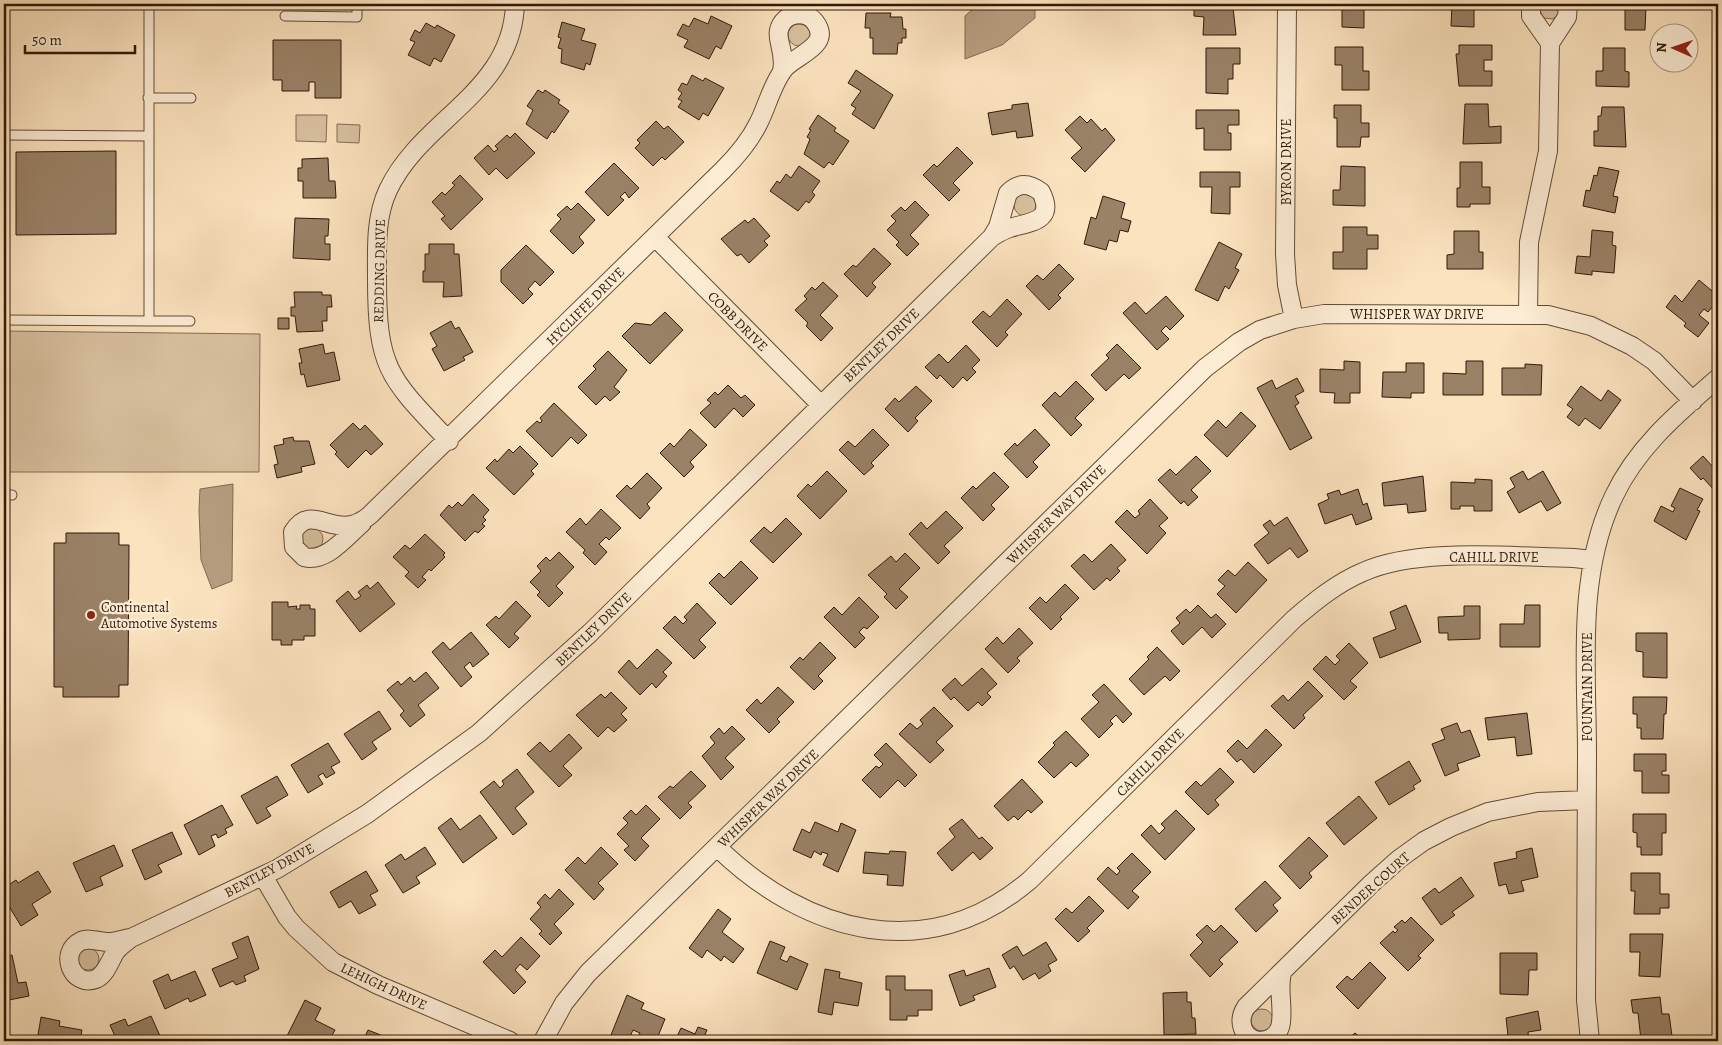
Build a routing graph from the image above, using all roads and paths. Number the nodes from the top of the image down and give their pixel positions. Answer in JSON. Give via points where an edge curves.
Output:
{"nodes":[{"id":1,"x":149,"y":4,"type":"edge"},
{"id":2,"x":357,"y":4,"type":"edge"},
{"id":3,"x":515,"y":4,"type":"edge"},
{"id":4,"x":1287,"y":4,"type":"edge"},
{"id":5,"x":1530,"y":4,"type":"edge"},
{"id":6,"x":1568,"y":4,"type":"edge"},
{"id":7,"x":285,"y":16,"type":"dead end"},
{"id":8,"x":1550,"y":43,"type":"junction"},
{"id":9,"x":782,"y":71,"type":"dead end"},
{"id":10,"x":148,"y":98,"type":"junction"},
{"id":11,"x":191,"y":98,"type":"dead end"},
{"id":12,"x":4,"y":136,"type":"edge"},
{"id":13,"x":148,"y":136,"type":"junction"},
{"id":14,"x":655,"y":237,"type":"junction"},
{"id":15,"x":992,"y":237,"type":"dead end"},
{"id":16,"x":1528,"y":314,"type":"junction"},
{"id":17,"x":1294,"y":319,"type":"junction"},
{"id":18,"x":4,"y":320,"type":"edge"},
{"id":19,"x":149,"y":321,"type":"junction"},
{"id":20,"x":190,"y":321,"type":"dead end"},
{"id":21,"x":1718,"y":378,"type":"edge"},
{"id":22,"x":1693,"y":401,"type":"junction"},
{"id":23,"x":821,"y":405,"type":"junction"},
{"id":24,"x":449,"y":441,"type":"junction"},
{"id":25,"x":362,"y":523,"type":"dead end"},
{"id":26,"x":1592,"y":560,"type":"junction"},
{"id":27,"x":1587,"y":800,"type":"junction"},
{"id":28,"x":717,"y":847,"type":"junction"},
{"id":29,"x":263,"y":876,"type":"junction"},
{"id":30,"x":131,"y":938,"type":"dead end"},
{"id":31,"x":1282,"y":973,"type":"junction"},
{"id":32,"x":510,"y":1041,"type":"edge"},
{"id":33,"x":543,"y":1041,"type":"edge"},
{"id":34,"x":1261,"y":1041,"type":"edge"},
{"id":35,"x":1590,"y":1041,"type":"edge"}],
"edges":[{"from":1,"to":10,"type":"lane"},
{"from":2,"to":7,"type":"lane","via":[[357,17]]},
{"from":3,"to":24,"type":"street","name":"REDDING DRIVE","via":[[508,42],[497,66],[408,159],[388,190],[379,218],[378,323],[384,359],[402,391]]},
{"from":4,"to":17,"type":"street","name":"BYRON DRIVE","via":[[1285,254]]},
{"from":5,"to":8,"type":"street","via":[[1531,16]]},
{"from":6,"to":8,"type":"street","via":[[1568,18]]},
{"from":8,"to":16,"type":"street","via":[[1548,151],[1529,242]]},
{"from":9,"to":14,"type":"street","name":"HYCLIFFE DRIVE","via":[[748,141]]},
{"from":10,"to":11,"type":"lane"},
{"from":10,"to":13,"type":"lane"},
{"from":12,"to":13,"type":"lane"},
{"from":13,"to":19,"type":"lane"},
{"from":14,"to":23,"type":"street","name":"COBB DRIVE"},
{"from":14,"to":24,"type":"street","name":"HYCLIFFE DRIVE"},
{"from":15,"to":23,"type":"street","name":"BENTLEY DRIVE"},
{"from":16,"to":17,"type":"street","name":"WHISPER WAY DRIVE","via":[[1343,314]]},
{"from":16,"to":22,"type":"street","name":"WHISPER WAY DRIVE","via":[[1570,320],[1612,335],[1654,361]]},
{"from":17,"to":28,"type":"street","name":"WHISPER WAY DRIVE","via":[[1260,330],[1205,368]]},
{"from":18,"to":19,"type":"lane"},
{"from":19,"to":20,"type":"lane"},
{"from":21,"to":22,"type":"street","name":"FOUNTAIN DRIVE"},
{"from":22,"to":26,"type":"street","name":"FOUNTAIN DRIVE","via":[[1654,436],[1632,464],[1608,508]]},
{"from":23,"to":29,"type":"street","name":"BENTLEY DRIVE","via":[[590,633],[479,733],[367,814]]},
{"from":24,"to":25,"type":"street","name":"HYCLIFFE DRIVE"},
{"from":26,"to":27,"type":"street","name":"FOUNTAIN DRIVE","via":[[1588,618]]},
{"from":26,"to":28,"type":"street","name":"CAHILL DRIVE","via":[[1415,559],[1380,566],[1343,582],[1294,619],[1030,880],[997,905],[955,924],[906,932],[882,932],[835,920],[768,889],[742,871]]},
{"from":27,"to":31,"type":"street","name":"BENDER COURT","via":[[1514,805],[1469,818],[1438,833],[1399,859],[1371,884]]},
{"from":27,"to":35,"type":"street","name":"FOUNTAIN DRIVE","via":[[1586,1000]]},
{"from":28,"to":33,"type":"street","name":"WHISPER WAY DRIVE","via":[[588,973],[564,1003]]},
{"from":29,"to":30,"type":"street","name":"BENTLEY DRIVE"},
{"from":29,"to":32,"type":"street","name":"LEHIGH DRIVE","via":[[287,917],[333,962],[378,985]]},
{"from":31,"to":34,"type":"street","name":"BENDER COURT","via":[[1280,1030],[1272,1038]]},
{"from":31,"to":34,"type":"street","name":"BENDER COURT","via":[[1252,1000],[1242,1014],[1244,1032],[1255,1041]]}]}
